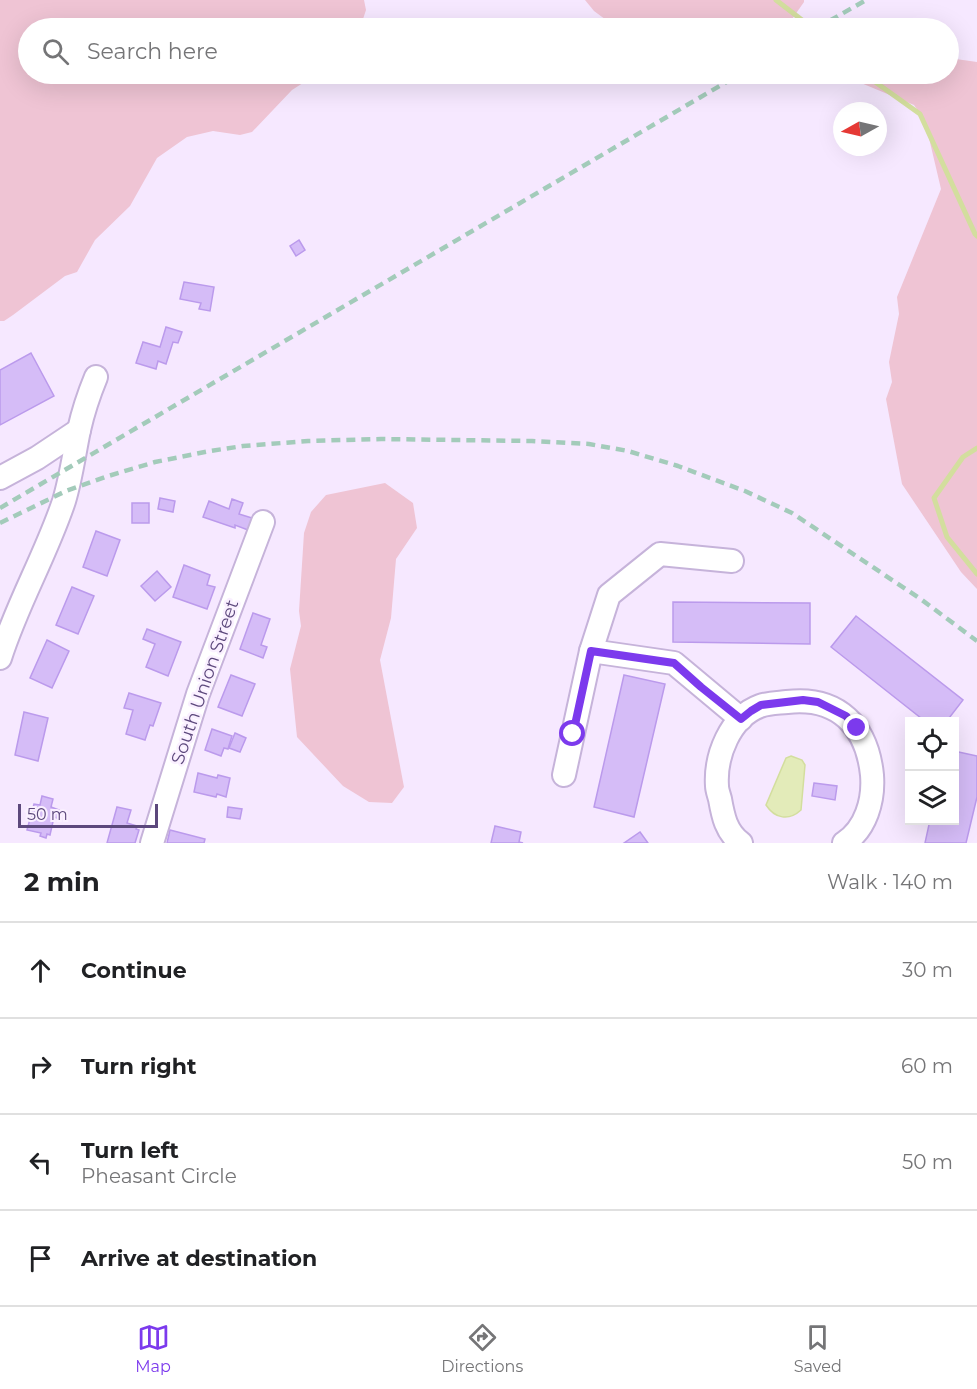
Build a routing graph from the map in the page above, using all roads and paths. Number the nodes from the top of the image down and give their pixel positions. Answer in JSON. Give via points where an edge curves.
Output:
{"nodes":[{"id":1,"x":96,"y":377,"type":"dead end"},
{"id":2,"x":79,"y":430,"type":"junction"},
{"id":3,"x":0,"y":478,"type":"edge"},
{"id":4,"x":263,"y":522,"type":"dead end"},
{"id":5,"x":732,"y":561,"type":"dead end"},
{"id":6,"x":591,"y":651,"type":"junction"},
{"id":7,"x":0,"y":658,"type":"edge"},
{"id":8,"x":741,"y":719,"type":"junction"},
{"id":9,"x":564,"y":775,"type":"dead end"},
{"id":10,"x":152,"y":843,"type":"edge"},
{"id":11,"x":741,"y":843,"type":"edge"},
{"id":12,"x":844,"y":843,"type":"edge"}],
"edges":[{"from":1,"to":2,"type":"street"},
{"from":2,"to":3,"type":"street"},
{"from":2,"to":7,"type":"street","via":[[57,522]]},
{"from":4,"to":10,"type":"street","name":"South Union Street","via":[[198,694]]},
{"from":5,"to":6,"type":"street","via":[[660,554],[609,595]]},
{"from":6,"to":8,"type":"street","via":[[674,663]]},
{"from":6,"to":9,"type":"street"},
{"from":8,"to":11,"type":"street","via":[[720,755],[717,772],[725,821]]},
{"from":8,"to":12,"type":"street","via":[[761,705],[803,700],[818,702],[846,716],[857,728],[872,776],[871,804],[861,825]]}]}
